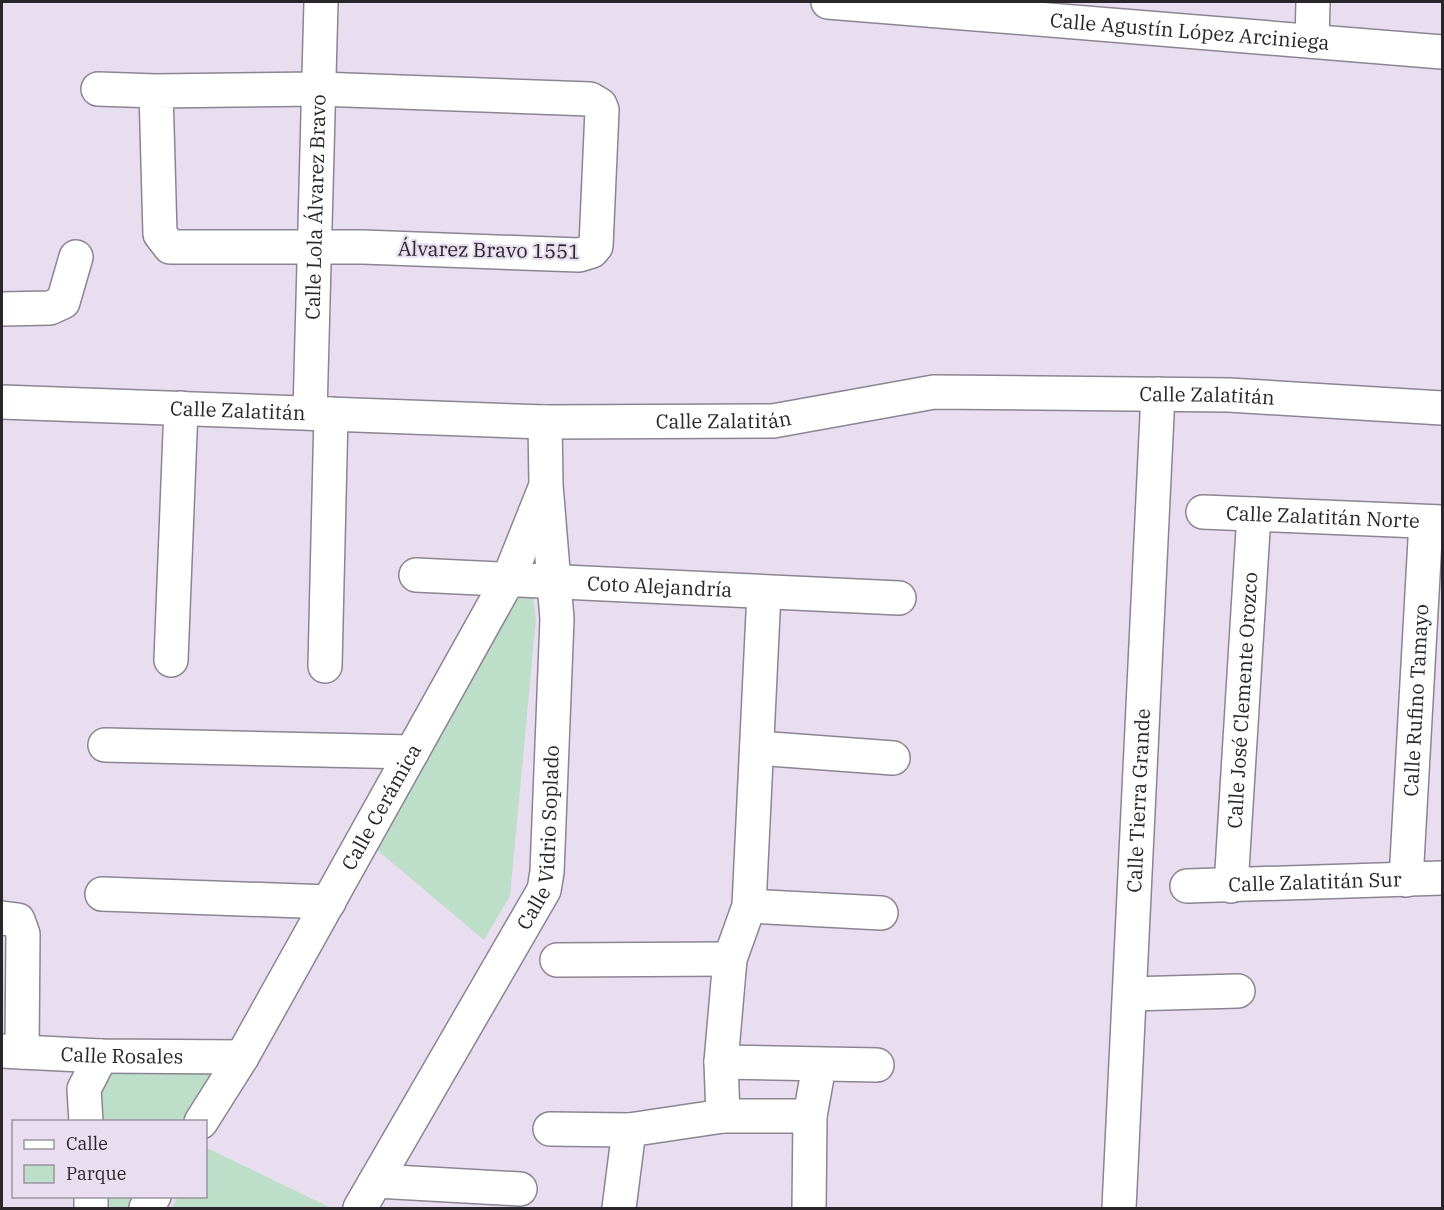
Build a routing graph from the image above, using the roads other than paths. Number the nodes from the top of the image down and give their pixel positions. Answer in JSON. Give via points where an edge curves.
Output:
{"nodes":[{"id":1,"x":321,"y":2,"type":"edge"},
{"id":2,"x":831,"y":2,"type":"edge"},
{"id":3,"x":1313,"y":2,"type":"edge"},
{"id":4,"x":992,"y":8,"type":"edge"},
{"id":5,"x":1152,"y":15,"type":"edge"},
{"id":6,"x":1312,"y":41,"type":"junction"},
{"id":7,"x":1443,"y":52,"type":"edge"},
{"id":8,"x":99,"y":89,"type":"dead end"},
{"id":9,"x":319,"y":89,"type":"junction"},
{"id":10,"x":156,"y":91,"type":"junction"},
{"id":11,"x":315,"y":247,"type":"junction"},
{"id":12,"x":76,"y":257,"type":"dead end"},
{"id":13,"x":2,"y":309,"type":"edge"},
{"id":14,"x":1158,"y":394,"type":"junction"},
{"id":15,"x":2,"y":402,"type":"edge"},
{"id":16,"x":181,"y":408,"type":"junction"},
{"id":17,"x":1443,"y":408,"type":"edge"},
{"id":18,"x":321,"y":414,"type":"junction"},
{"id":19,"x":545,"y":422,"type":"junction"},
{"id":20,"x":546,"y":485,"type":"junction"},
{"id":21,"x":1203,"y":512,"type":"dead end"},
{"id":22,"x":1254,"y":514,"type":"junction"},
{"id":23,"x":1434,"y":522,"type":"edge"},
{"id":24,"x":416,"y":575,"type":"dead end"},
{"id":25,"x":509,"y":578,"type":"junction"},
{"id":26,"x":556,"y":581,"type":"junction"},
{"id":27,"x":764,"y":592,"type":"junction"},
{"id":28,"x":900,"y":598,"type":"dead end"},
{"id":29,"x":171,"y":660,"type":"dead end"},
{"id":30,"x":325,"y":666,"type":"dead end"},
{"id":31,"x":105,"y":745,"type":"dead end"},
{"id":32,"x":757,"y":748,"type":"junction"},
{"id":33,"x":412,"y":752,"type":"junction"},
{"id":34,"x":893,"y":758,"type":"dead end"},
{"id":35,"x":1443,"y":878,"type":"edge"},
{"id":36,"x":1406,"y":880,"type":"junction"},
{"id":37,"x":1187,"y":886,"type":"dead end"},
{"id":38,"x":1231,"y":886,"type":"junction"},
{"id":39,"x":102,"y":894,"type":"dead end"},
{"id":40,"x":329,"y":902,"type":"junction"},
{"id":41,"x":749,"y":906,"type":"junction"},
{"id":42,"x":881,"y":913,"type":"dead end"},
{"id":43,"x":2,"y":918,"type":"edge"},
{"id":44,"x":730,"y":959,"type":"junction"},
{"id":45,"x":556,"y":960,"type":"dead end"},
{"id":46,"x":1238,"y":991,"type":"dead end"},
{"id":47,"x":1130,"y":994,"type":"junction"},
{"id":48,"x":12,"y":1052,"type":"edge"},
{"id":49,"x":101,"y":1056,"type":"junction"},
{"id":50,"x":242,"y":1058,"type":"junction"},
{"id":51,"x":722,"y":1062,"type":"junction"},
{"id":52,"x":877,"y":1065,"type":"dead end"},
{"id":53,"x":819,"y":1066,"type":"junction"},
{"id":54,"x":723,"y":1116,"type":"junction"},
{"id":55,"x":810,"y":1116,"type":"junction"},
{"id":56,"x":86,"y":1120,"type":"edge"},
{"id":57,"x":202,"y":1120,"type":"edge"},
{"id":58,"x":549,"y":1129,"type":"dead end"},
{"id":59,"x":629,"y":1130,"type":"junction"},
{"id":60,"x":520,"y":1189,"type":"dead end"},
{"id":61,"x":368,"y":1195,"type":"edge"},
{"id":62,"x":620,"y":1209,"type":"edge"},
{"id":63,"x":809,"y":1209,"type":"edge"},
{"id":64,"x":1119,"y":1209,"type":"edge"}],
"edges":[{"from":1,"to":9,"type":"street","name":"Calle Lola Álvarez Bravo"},
{"from":2,"to":4,"type":"street","name":"Calle Agustín López Arciniega"},
{"from":3,"to":6,"type":"street"},
{"from":4,"to":5,"type":"street","name":"Calle Agustín López Arciniega"},
{"from":5,"to":6,"type":"street","name":"Calle Agustín López Arciniega"},
{"from":6,"to":7,"type":"street","name":"Calle Agustín López Arciniega"},
{"from":8,"to":10,"type":"street"},
{"from":9,"to":10,"type":"street"},
{"from":9,"to":11,"type":"street","name":"Calle Lola Álvarez Bravo"},
{"from":9,"to":11,"type":"street","name":"Álvarez Bravo 1551","via":[[590,99],[602,110],[598,239],[592,251],[579,255]]},
{"from":10,"to":11,"type":"street","via":[[160,234],[165,244],[175,249]]},
{"from":11,"to":18,"type":"street","name":"Calle Lola Álvarez Bravo"},
{"from":12,"to":13,"type":"street","via":[[63,302],[50,308]]},
{"from":14,"to":17,"type":"street","name":"Calle Zalatitán"},
{"from":14,"to":19,"type":"street","name":"Calle Zalatitán","via":[[934,392],[773,422]]},
{"from":14,"to":47,"type":"street","name":"Calle Tierra Grande"},
{"from":15,"to":16,"type":"street","name":"Calle Zalatitán"},
{"from":16,"to":18,"type":"street","name":"Calle Zalatitán"},
{"from":16,"to":29,"type":"street"},
{"from":18,"to":19,"type":"street","name":"Calle Zalatitán"},
{"from":18,"to":30,"type":"street","name":"Calle Lola Álvarez Bravo"},
{"from":19,"to":20,"type":"street","name":"Calle Vidrio Soplado"},
{"from":20,"to":25,"type":"street","name":"Calle Cerámica"},
{"from":20,"to":26,"type":"street","name":"Calle Vidrio Soplado"},
{"from":21,"to":22,"type":"street","name":"Calle Zalatitán Norte"},
{"from":22,"to":23,"type":"street","name":"Calle Zalatitán Norte"},
{"from":22,"to":38,"type":"street","name":"Calle José Clemente Orozco"},
{"from":23,"to":36,"type":"street","name":"Calle Rufino Tamayo"},
{"from":24,"to":25,"type":"street","name":"Coto Alejandría"},
{"from":25,"to":26,"type":"street","name":"Coto Alejandría"},
{"from":25,"to":33,"type":"street","name":"Calle Cerámica"},
{"from":26,"to":27,"type":"street","name":"Coto Alejandría"},
{"from":26,"to":61,"type":"street","name":"Calle Vidrio Soplado","via":[[544,890]]},
{"from":27,"to":28,"type":"street","name":"Coto Alejandría"},
{"from":27,"to":32,"type":"street"},
{"from":31,"to":33,"type":"street"},
{"from":32,"to":34,"type":"street"},
{"from":32,"to":41,"type":"street"},
{"from":33,"to":40,"type":"street","name":"Calle Cerámica"},
{"from":35,"to":36,"type":"street","name":"Calle Zalatitán Sur"},
{"from":36,"to":38,"type":"street","name":"Calle Zalatitán Sur"},
{"from":37,"to":38,"type":"street","name":"Calle Zalatitán Sur"},
{"from":39,"to":40,"type":"street"},
{"from":40,"to":50,"type":"street","name":"Calle Cerámica"},
{"from":41,"to":42,"type":"street"},
{"from":41,"to":44,"type":"street"},
{"from":43,"to":48,"type":"street","via":[[18,920],[23,934]]},
{"from":44,"to":45,"type":"street"},
{"from":44,"to":51,"type":"street"},
{"from":46,"to":47,"type":"street"},
{"from":47,"to":64,"type":"street","name":"Calle Tierra Grande"},
{"from":48,"to":49,"type":"street","name":"Calle Rosales"},
{"from":49,"to":50,"type":"street","name":"Calle Rosales"},
{"from":49,"to":56,"type":"street","via":[[84,1089]]},
{"from":50,"to":57,"type":"street","name":"Calle Cerámica"},
{"from":51,"to":53,"type":"street"},
{"from":51,"to":54,"type":"street"},
{"from":52,"to":53,"type":"street"},
{"from":53,"to":55,"type":"street"},
{"from":54,"to":55,"type":"street"},
{"from":54,"to":59,"type":"street"},
{"from":55,"to":63,"type":"street"},
{"from":58,"to":59,"type":"street"},
{"from":59,"to":62,"type":"street"},
{"from":60,"to":61,"type":"street"}]}
